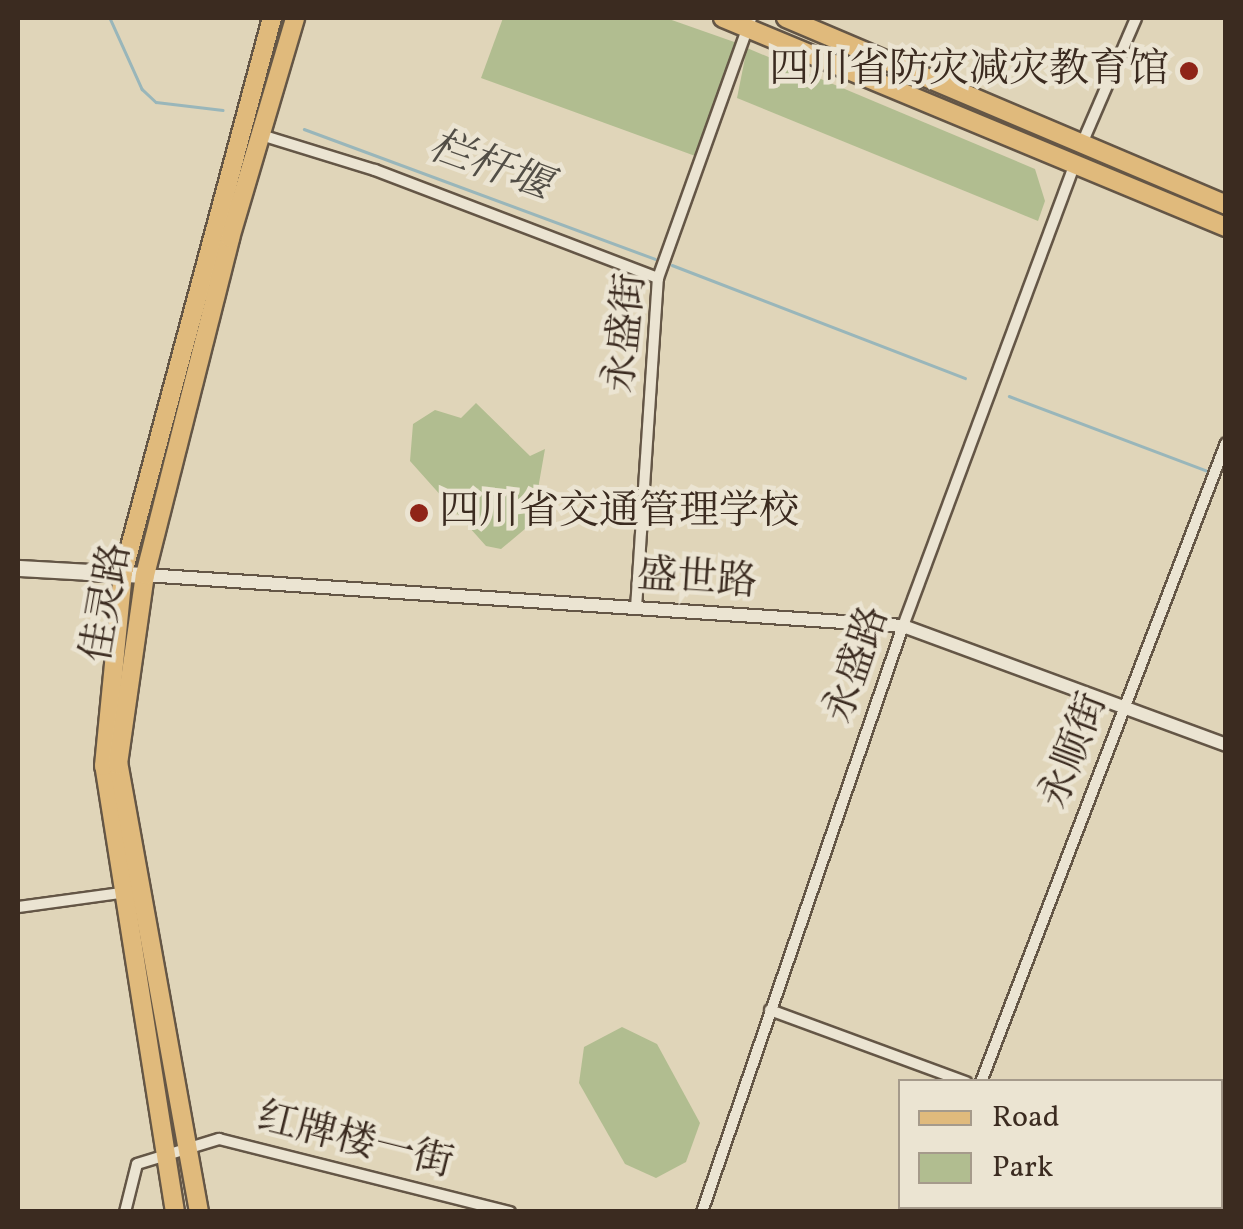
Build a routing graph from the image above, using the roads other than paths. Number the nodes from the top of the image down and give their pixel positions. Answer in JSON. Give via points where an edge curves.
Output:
{"nodes":[{"id":1,"x":272,"y":18,"type":"edge"},
{"id":2,"x":295,"y":18,"type":"edge"},
{"id":3,"x":724,"y":18,"type":"edge"},
{"id":4,"x":786,"y":18,"type":"edge"},
{"id":5,"x":1136,"y":18,"type":"edge"},
{"id":6,"x":749,"y":22,"type":"edge"},
{"id":7,"x":260,"y":136,"type":"junction"},
{"id":8,"x":1082,"y":142,"type":"junction"},
{"id":9,"x":1076,"y":162,"type":"junction"},
{"id":10,"x":1226,"y":205,"type":"edge"},
{"id":11,"x":1226,"y":227,"type":"edge"},
{"id":12,"x":658,"y":278,"type":"junction"},
{"id":13,"x":1226,"y":442,"type":"edge"},
{"id":14,"x":18,"y":568,"type":"edge"},
{"id":15,"x":123,"y":573,"type":"junction"},
{"id":16,"x":145,"y":575,"type":"junction"},
{"id":17,"x":636,"y":608,"type":"junction"},
{"id":18,"x":903,"y":626,"type":"junction"},
{"id":19,"x":1124,"y":707,"type":"junction"},
{"id":20,"x":1226,"y":745,"type":"edge"},
{"id":21,"x":120,"y":893,"type":"junction"},
{"id":22,"x":18,"y":907,"type":"edge"},
{"id":23,"x":770,"y":1010,"type":"junction"},
{"id":24,"x":958,"y":1079,"type":"edge"},
{"id":25,"x":982,"y":1079,"type":"edge"},
{"id":26,"x":186,"y":1144,"type":"junction"},
{"id":27,"x":166,"y":1152,"type":"junction"},
{"id":28,"x":126,"y":1212,"type":"edge"},
{"id":29,"x":175,"y":1212,"type":"edge"},
{"id":30,"x":199,"y":1212,"type":"edge"},
{"id":31,"x":510,"y":1212,"type":"edge"},
{"id":32,"x":702,"y":1212,"type":"edge"}],
"edges":[{"from":1,"to":15,"type":"main road","name":"佳灵路"},
{"from":2,"to":7,"type":"main road","name":"佳灵路"},
{"from":3,"to":6,"type":"main road"},
{"from":4,"to":8,"type":"main road"},
{"from":5,"to":8,"type":"street","name":"永盛路"},
{"from":6,"to":9,"type":"main road"},
{"from":6,"to":12,"type":"street","name":"永盛街"},
{"from":7,"to":12,"type":"street","via":[[374,170]]},
{"from":7,"to":16,"type":"main road","name":"佳灵路"},
{"from":8,"to":9,"type":"street","name":"永盛路"},
{"from":8,"to":10,"type":"main road"},
{"from":9,"to":11,"type":"main road"},
{"from":9,"to":18,"type":"street","name":"永盛路"},
{"from":12,"to":17,"type":"street","name":"永盛街"},
{"from":13,"to":19,"type":"street","name":"永顺街"},
{"from":14,"to":15,"type":"main road"},
{"from":15,"to":16,"type":"main road"},
{"from":15,"to":21,"type":"main road","name":"佳灵路","via":[[104,766]]},
{"from":16,"to":17,"type":"street","name":"盛世路"},
{"from":16,"to":26,"type":"main road","name":"佳灵路","via":[[118,764]]},
{"from":17,"to":18,"type":"street","name":"盛世路"},
{"from":18,"to":19,"type":"street","name":"盛世路"},
{"from":18,"to":23,"type":"street","name":"永盛路"},
{"from":19,"to":20,"type":"street","name":"盛世路"},
{"from":19,"to":25,"type":"street","name":"永顺街"},
{"from":21,"to":22,"type":"street"},
{"from":21,"to":27,"type":"main road","name":"佳灵路"},
{"from":23,"to":24,"type":"street"},
{"from":23,"to":32,"type":"street","name":"永盛路"},
{"from":26,"to":27,"type":"street"},
{"from":26,"to":30,"type":"main road","name":"佳灵路"},
{"from":26,"to":31,"type":"street","name":"红牌楼一街","via":[[219,1139]]},
{"from":27,"to":28,"type":"street","via":[[137,1164]]},
{"from":27,"to":29,"type":"main road","name":"佳灵路"}]}
